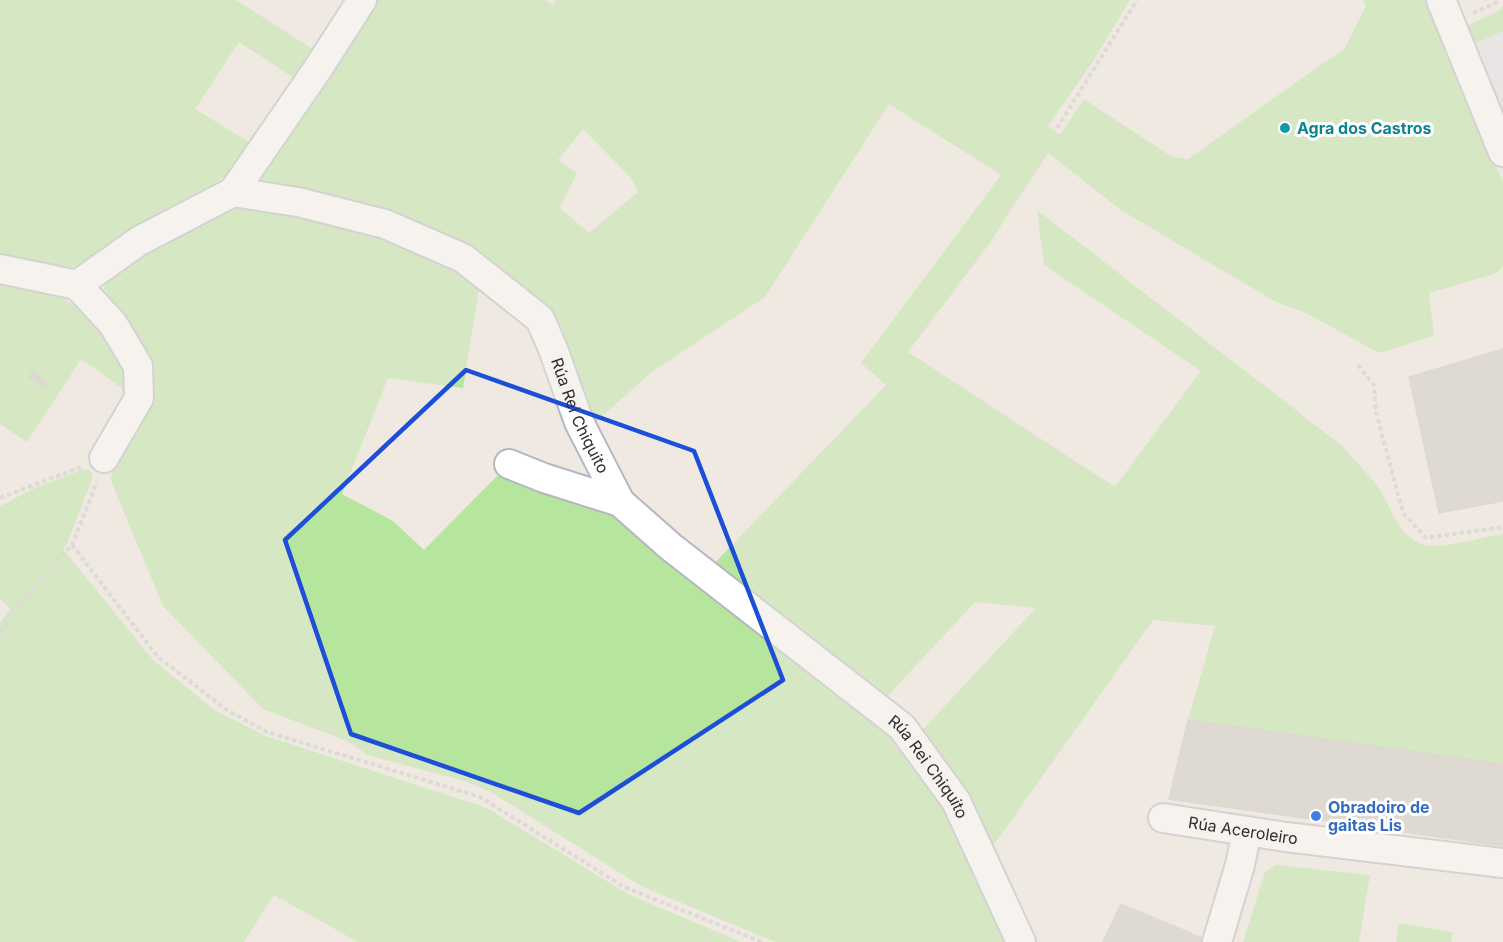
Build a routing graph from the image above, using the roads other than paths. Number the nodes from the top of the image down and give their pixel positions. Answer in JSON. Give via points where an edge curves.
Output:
{"nodes":[{"id":1,"x":362,"y":0,"type":"edge"},
{"id":2,"x":1441,"y":0,"type":"edge"},
{"id":3,"x":1503,"y":152,"type":"edge"},
{"id":4,"x":233,"y":192,"type":"junction"},
{"id":5,"x":0,"y":269,"type":"edge"},
{"id":6,"x":77,"y":285,"type":"junction"},
{"id":7,"x":104,"y":458,"type":"road end"},
{"id":8,"x":509,"y":464,"type":"dead end"},
{"id":9,"x":620,"y":502,"type":"junction"},
{"id":10,"x":1162,"y":818,"type":"dead end"},
{"id":11,"x":1247,"y":831,"type":"junction"},
{"id":12,"x":1503,"y":863,"type":"edge"},
{"id":13,"x":1021,"y":942,"type":"edge"},
{"id":14,"x":1217,"y":942,"type":"edge"}],
"edges":[{"from":1,"to":4,"type":"street"},
{"from":2,"to":3,"type":"street"},
{"from":4,"to":6,"type":"street","via":[[139,241]]},
{"from":4,"to":9,"type":"street","name":"Rúa Rei Chiquito","via":[[298,202],[385,224],[463,258],[518,300],[540,319],[579,422]]},
{"from":5,"to":6,"type":"street"},
{"from":6,"to":7,"type":"street","via":[[113,324],[138,366],[139,398]]},
{"from":8,"to":9,"type":"street"},
{"from":9,"to":13,"type":"street","name":"Rúa Rei Chiquito","via":[[671,548],[902,727],[956,801]]},
{"from":10,"to":11,"type":"street","name":"Rúa Aceroleiro"},
{"from":11,"to":12,"type":"street","name":"Rúa Aceroleiro"},
{"from":11,"to":14,"type":"street"}]}
